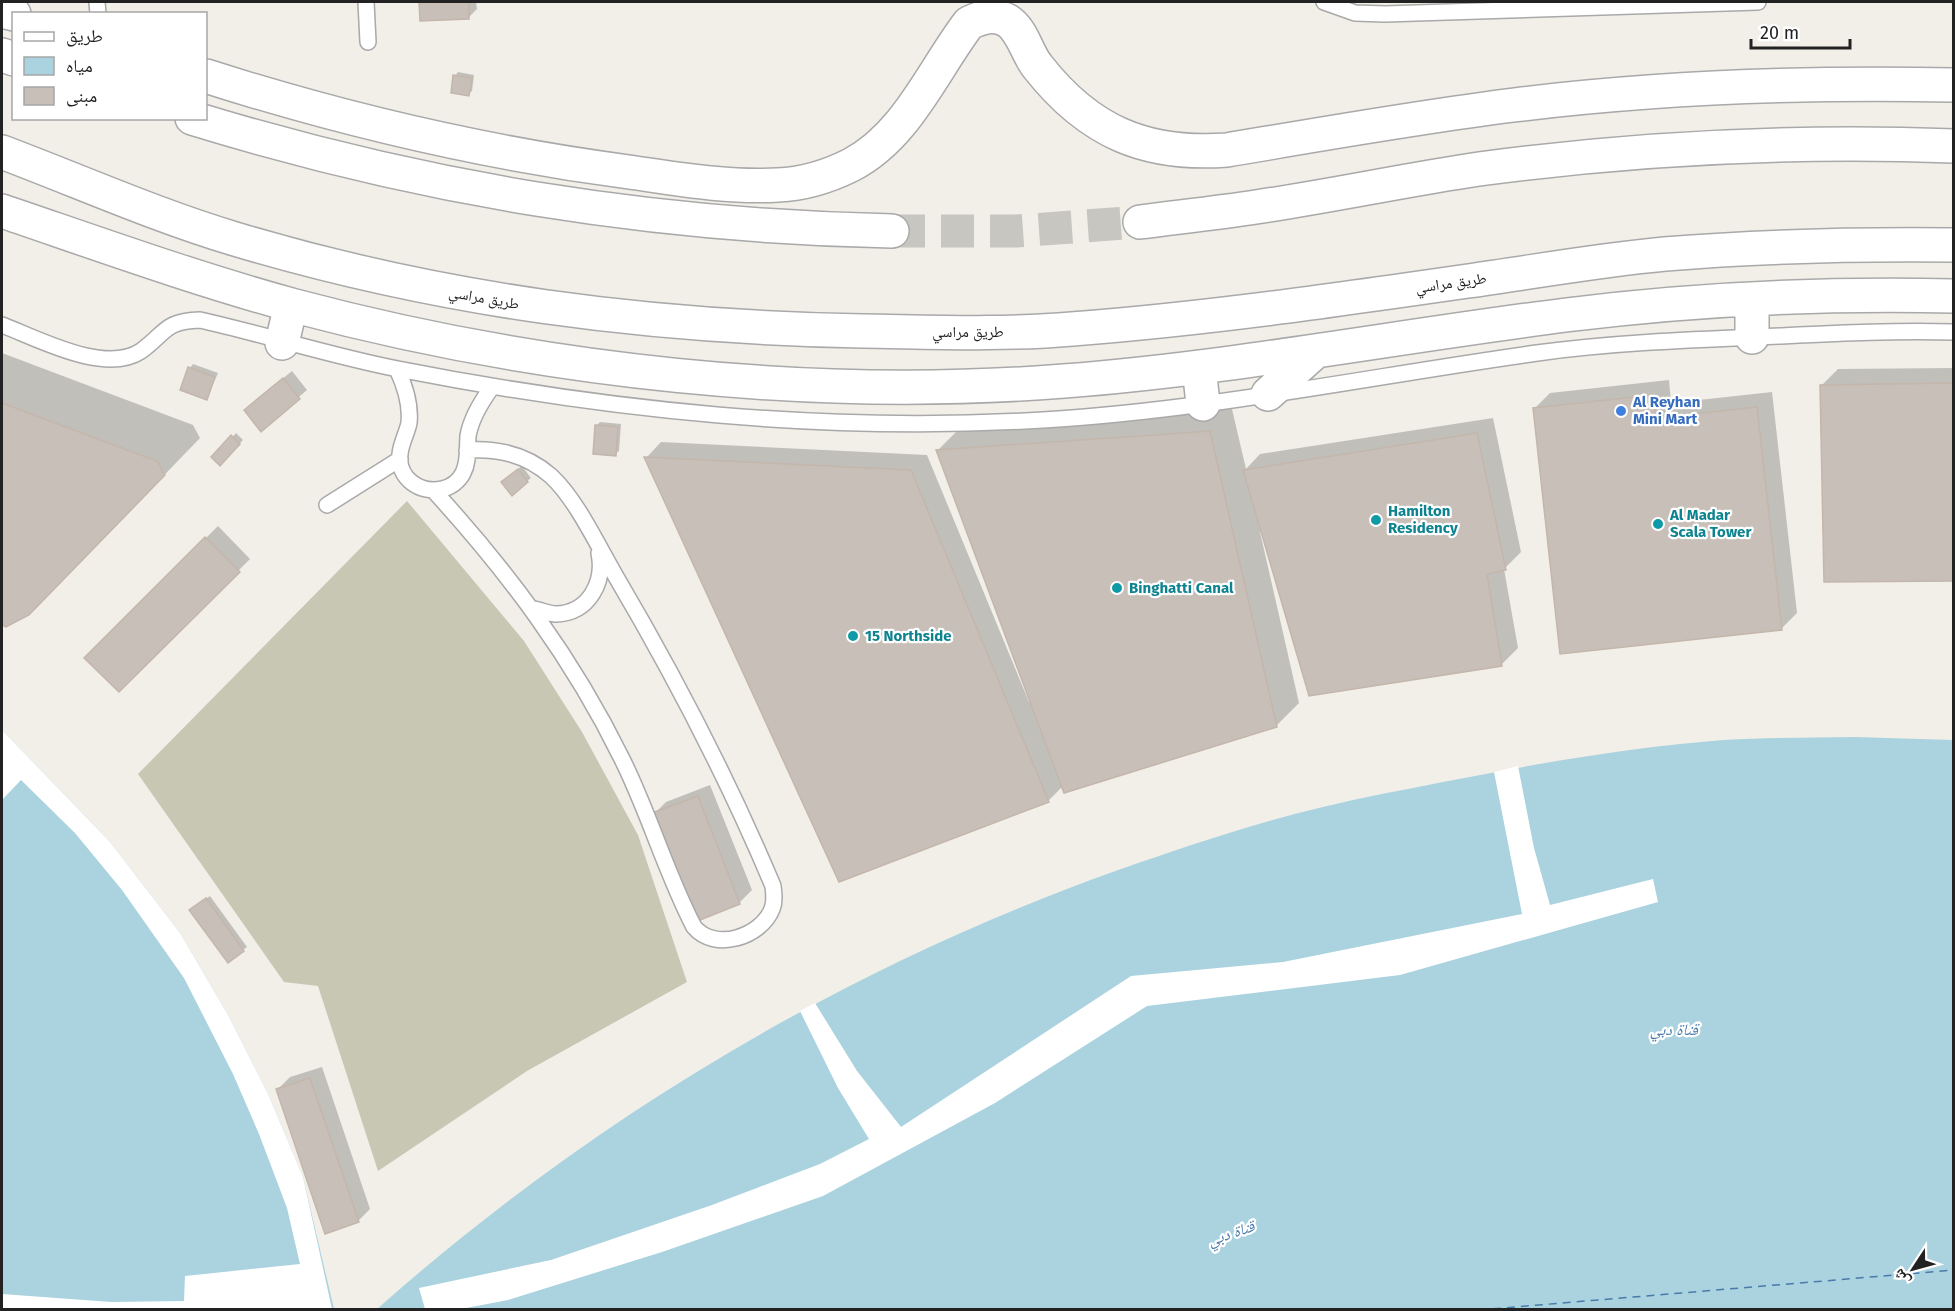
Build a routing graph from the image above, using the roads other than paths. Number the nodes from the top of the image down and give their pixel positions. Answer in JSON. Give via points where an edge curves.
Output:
{"nodes":[{"id":1,"x":366,"y":2,"type":"edge"},
{"id":2,"x":1324,"y":2,"type":"edge"},
{"id":3,"x":1374,"y":2,"type":"edge"},
{"id":4,"x":1431,"y":2,"type":"edge"},
{"id":5,"x":1758,"y":2,"type":"edge"},
{"id":6,"x":1491,"y":6,"type":"edge"},
{"id":7,"x":1385,"y":14,"type":"junction"},
{"id":8,"x":1442,"y":14,"type":"junction"},
{"id":9,"x":368,"y":42,"type":"dead end"},
{"id":10,"x":207,"y":76,"type":"edge"},
{"id":11,"x":1953,"y":85,"type":"edge"},
{"id":12,"x":198,"y":120,"type":"edge"},
{"id":13,"x":1953,"y":146,"type":"edge"},
{"id":14,"x":2,"y":152,"type":"edge"},
{"id":15,"x":2,"y":212,"type":"edge"},
{"id":16,"x":1140,"y":222,"type":"tunnel mouth"},
{"id":17,"x":892,"y":231,"type":"tunnel mouth"},
{"id":18,"x":1953,"y":245,"type":"edge"},
{"id":19,"x":1953,"y":296,"type":"edge"},
{"id":20,"x":1752,"y":300,"type":"junction"},
{"id":21,"x":291,"y":304,"type":"junction"},
{"id":22,"x":2,"y":325,"type":"edge"},
{"id":23,"x":1953,"y":332,"type":"edge"},
{"id":24,"x":1752,"y":337,"type":"junction"},
{"id":25,"x":282,"y":343,"type":"junction"},
{"id":26,"x":1314,"y":353,"type":"junction"},
{"id":27,"x":1199,"y":368,"type":"junction"},
{"id":28,"x":397,"y":369,"type":"junction"},
{"id":29,"x":492,"y":387,"type":"junction"},
{"id":30,"x":1268,"y":394,"type":"junction"},
{"id":31,"x":1203,"y":404,"type":"junction"},
{"id":32,"x":467,"y":450,"type":"junction"},
{"id":33,"x":400,"y":459,"type":"junction"},
{"id":34,"x":434,"y":490,"type":"junction"},
{"id":35,"x":327,"y":505,"type":"dead end"},
{"id":36,"x":598,"y":545,"type":"junction"},
{"id":37,"x":533,"y":609,"type":"junction"}],
"edges":[{"from":1,"to":9,"type":"lane"},
{"from":2,"to":7,"type":"lane","via":[[1355,13]]},
{"from":3,"to":7,"type":"lane"},
{"from":4,"to":8,"type":"lane"},
{"from":5,"to":6,"type":"lane"},
{"from":6,"to":8,"type":"lane"},
{"from":7,"to":8,"type":"lane"},
{"from":10,"to":11,"type":"street","via":[[358,120],[497,152],[668,177],[778,186],[830,175],[875,150],[895,130],[969,23],[982,17],[997,16],[1010,22],[1054,88],[1103,127],[1132,141],[1195,152],[1608,95],[1797,84]]},
{"from":12,"to":17,"type":"street","via":[[403,175],[572,206],[731,224]]},
{"from":13,"to":16,"type":"street","via":[[1818,144],[1587,156]]},
{"from":14,"to":18,"type":"street","name":"طريق مراسي","via":[[166,217],[382,278],[462,295],[623,318],[786,329],[966,333],[1071,329],[1363,296],[1662,255],[1745,249]]},
{"from":15,"to":21,"type":"street"},
{"from":19,"to":20,"type":"street"},
{"from":20,"to":24,"type":"street"},
{"from":20,"to":26,"type":"street","via":[[1568,315]]},
{"from":21,"to":25,"type":"street"},
{"from":21,"to":27,"type":"street","via":[[419,335],[540,358],[748,380],[968,385]]},
{"from":22,"to":25,"type":"lane","via":[[103,360],[130,357],[162,331],[187,321],[213,323]]},
{"from":23,"to":24,"type":"lane"},
{"from":24,"to":30,"type":"lane","via":[[1541,353]]},
{"from":25,"to":28,"type":"lane"},
{"from":26,"to":27,"type":"street"},
{"from":26,"to":30,"type":"street"},
{"from":27,"to":31,"type":"street"},
{"from":28,"to":29,"type":"lane"},
{"from":28,"to":33,"type":"lane","via":[[409,404]]},
{"from":29,"to":31,"type":"lane","via":[[649,410],[807,422],[1011,422]]},
{"from":29,"to":32,"type":"lane","via":[[474,417]]},
{"from":30,"to":31,"type":"lane"},
{"from":32,"to":34,"type":"lane","via":[[463,473],[456,482]]},
{"from":32,"to":36,"type":"lane","via":[[503,451],[537,465],[564,491]]},
{"from":33,"to":34,"type":"lane","via":[[407,478],[424,489]]},
{"from":33,"to":35,"type":"lane"},
{"from":34,"to":37,"type":"lane"},
{"from":36,"to":37,"type":"lane","via":[[603,568],[596,591],[579,608],[556,614]]},
{"from":36,"to":37,"type":"lane","via":[[689,707],[773,886],[772,910],[756,927],[720,942],[700,935],[694,927],[623,760],[566,657]]}]}
